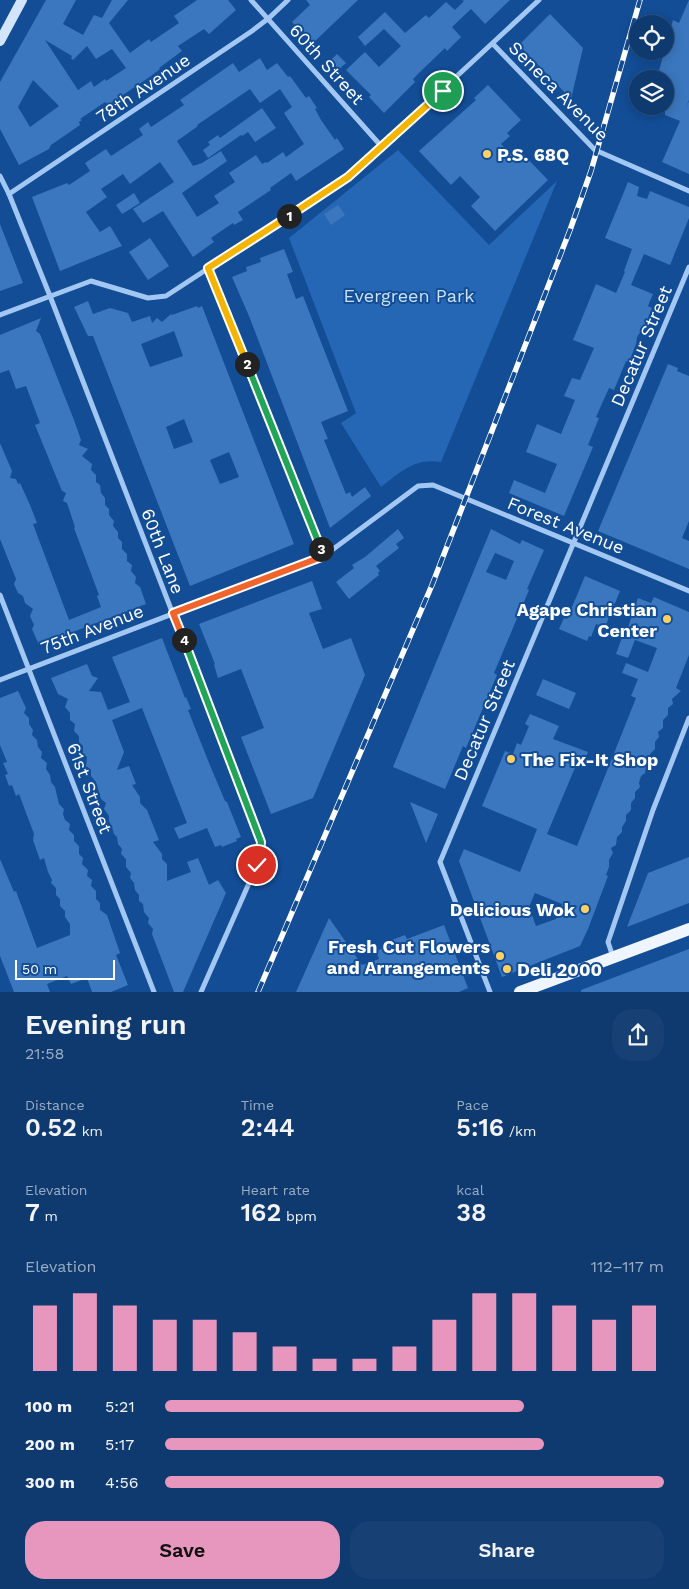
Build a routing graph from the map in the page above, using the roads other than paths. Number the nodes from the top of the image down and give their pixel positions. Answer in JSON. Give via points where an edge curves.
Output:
{"nodes":[{"id":1,"x":22,"y":0,"type":"edge"},
{"id":2,"x":251,"y":0,"type":"edge"},
{"id":3,"x":288,"y":0,"type":"edge"},
{"id":4,"x":539,"y":0,"type":"edge"},
{"id":5,"x":269,"y":18,"type":"junction"},
{"id":6,"x":0,"y":40,"type":"edge"},
{"id":7,"x":493,"y":44,"type":"junction"},
{"id":8,"x":382,"y":147,"type":"junction"},
{"id":9,"x":0,"y":176,"type":"edge"},
{"id":10,"x":689,"y":191,"type":"edge"},
{"id":11,"x":9,"y":194,"type":"junction"},
{"id":12,"x":689,"y":267,"type":"edge"},
{"id":13,"x":208,"y":268,"type":"junction"},
{"id":14,"x":50,"y":296,"type":"junction"},
{"id":15,"x":0,"y":315,"type":"edge"},
{"id":16,"x":432,"y":485,"type":"joint"},
{"id":17,"x":573,"y":542,"type":"junction"},
{"id":18,"x":324,"y":556,"type":"junction"},
{"id":19,"x":689,"y":591,"type":"edge"},
{"id":20,"x":0,"y":595,"type":"edge"},
{"id":21,"x":173,"y":613,"type":"junction"},
{"id":22,"x":28,"y":668,"type":"junction"},
{"id":23,"x":0,"y":680,"type":"edge"},
{"id":24,"x":689,"y":718,"type":"edge"},
{"id":25,"x":689,"y":928,"type":"edge"},
{"id":26,"x":613,"y":958,"type":"junction"},
{"id":27,"x":521,"y":991,"type":"edge"},
{"id":28,"x":154,"y":992,"type":"edge"},
{"id":29,"x":202,"y":992,"type":"edge"},
{"id":30,"x":490,"y":992,"type":"edge"}],
"edges":[{"from":1,"to":6,"type":"main road"},
{"from":2,"to":5,"type":"street","name":"60th Street"},
{"from":3,"to":5,"type":"street","name":"78th Avenue"},
{"from":4,"to":7,"type":"street"},
{"from":5,"to":8,"type":"street","name":"60th Street"},
{"from":5,"to":11,"type":"street","name":"78th Avenue"},
{"from":7,"to":8,"type":"street"},
{"from":7,"to":10,"type":"street","name":"Seneca Avenue","via":[[595,150]]},
{"from":8,"to":13,"type":"street","via":[[348,177]]},
{"from":9,"to":11,"type":"street","name":"60th Lane"},
{"from":11,"to":14,"type":"street","name":"60th Lane"},
{"from":12,"to":17,"type":"street","name":"Decatur Street"},
{"from":13,"to":14,"type":"street","via":[[166,296],[148,298],[91,280]]},
{"from":13,"to":18,"type":"street"},
{"from":14,"to":15,"type":"street"},
{"from":14,"to":21,"type":"street","name":"60th Lane"},
{"from":16,"to":17,"type":"street","name":"Forest Avenue"},
{"from":16,"to":18,"type":"street","name":"75th Avenue","via":[[418,486]]},
{"from":17,"to":19,"type":"street","name":"Forest Avenue"},
{"from":17,"to":30,"type":"street","name":"Decatur Street","via":[[440,862]]},
{"from":18,"to":21,"type":"street","name":"75th Avenue"},
{"from":20,"to":22,"type":"street","name":"61st Street"},
{"from":21,"to":22,"type":"street","name":"75th Avenue"},
{"from":21,"to":29,"type":"street","name":"60th Lane","via":[[261,842],[257,865]]},
{"from":22,"to":23,"type":"street","name":"75th Avenue"},
{"from":22,"to":28,"type":"street","name":"61st Street"},
{"from":24,"to":26,"type":"street","via":[[653,810],[608,942]]},
{"from":25,"to":26,"type":"main road"},
{"from":26,"to":27,"type":"main road"}]}
